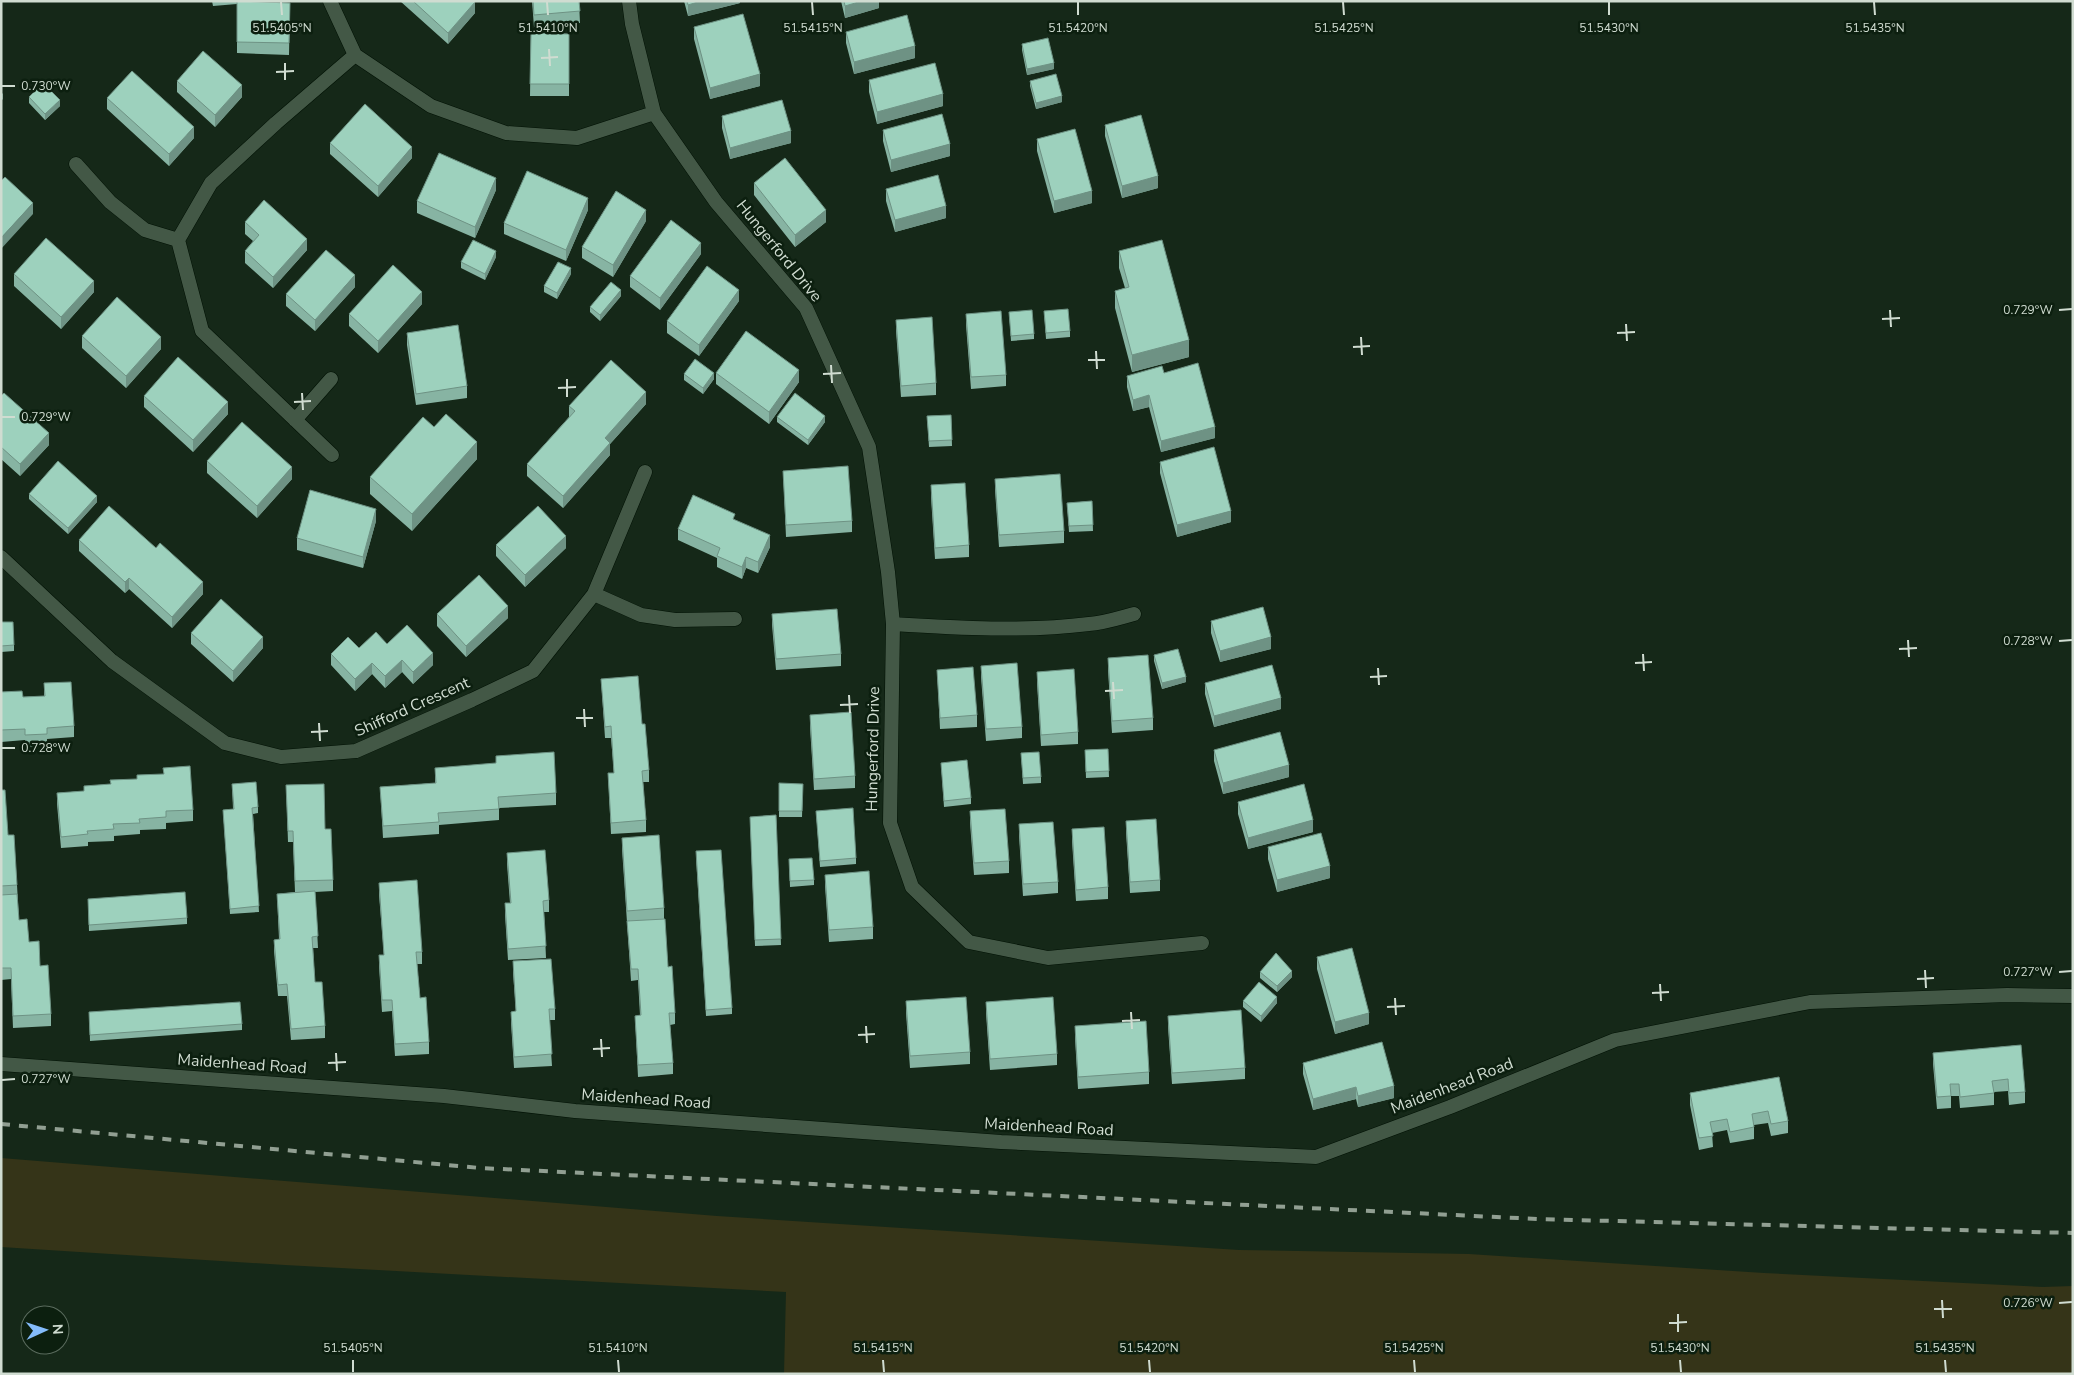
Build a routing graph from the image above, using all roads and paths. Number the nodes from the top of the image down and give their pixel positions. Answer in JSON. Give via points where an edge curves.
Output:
{"nodes":[{"id":1,"x":330,"y":1,"type":"edge"},
{"id":2,"x":628,"y":1,"type":"edge"},
{"id":3,"x":355,"y":55,"type":"junction"},
{"id":4,"x":654,"y":113,"type":"junction"},
{"id":5,"x":76,"y":164,"type":"dead end"},
{"id":6,"x":178,"y":240,"type":"junction"},
{"id":7,"x":331,"y":379,"type":"dead end"},
{"id":8,"x":295,"y":420,"type":"junction"},
{"id":9,"x":332,"y":455,"type":"dead end"},
{"id":10,"x":645,"y":472,"type":"dead end"},
{"id":11,"x":1,"y":557,"type":"edge"},
{"id":12,"x":594,"y":594,"type":"junction"},
{"id":13,"x":1134,"y":614,"type":"dead end"},
{"id":14,"x":735,"y":619,"type":"dead end"},
{"id":15,"x":893,"y":624,"type":"junction"},
{"id":16,"x":1202,"y":942,"type":"dead end"},
{"id":17,"x":2073,"y":996,"type":"edge"},
{"id":18,"x":1,"y":1064,"type":"edge"}],
"edges":[{"from":1,"to":3,"type":"street"},
{"from":2,"to":4,"type":"street","name":"Hungerford Drive"},
{"from":3,"to":4,"type":"street","via":[[431,106],[506,133],[577,138]]},
{"from":3,"to":6,"type":"street","via":[[211,183]]},
{"from":4,"to":15,"type":"street","name":"Hungerford Drive","via":[[716,202],[806,308],[869,447]]},
{"from":5,"to":6,"type":"street","via":[[110,202],[145,230]]},
{"from":6,"to":8,"type":"street","via":[[202,331]]},
{"from":7,"to":8,"type":"street"},
{"from":8,"to":9,"type":"street"},
{"from":10,"to":12,"type":"street","name":"Shifford Crescent"},
{"from":11,"to":12,"type":"street","name":"Shifford Crescent","via":[[112,661],[197,724],[225,743],[280,757],[356,751],[533,671]]},
{"from":12,"to":14,"type":"street","via":[[641,615],[675,620]]},
{"from":13,"to":15,"type":"street","via":[[1091,624],[1050,628]]},
{"from":15,"to":16,"type":"street","name":"Hungerford Drive","via":[[890,823],[912,887],[969,942],[1048,958]]},
{"from":17,"to":18,"type":"street","name":"Maidenhead Road","via":[[2007,995],[1810,1002],[1615,1040],[1316,1157],[1001,1142],[575,1111],[444,1096]]}]}
